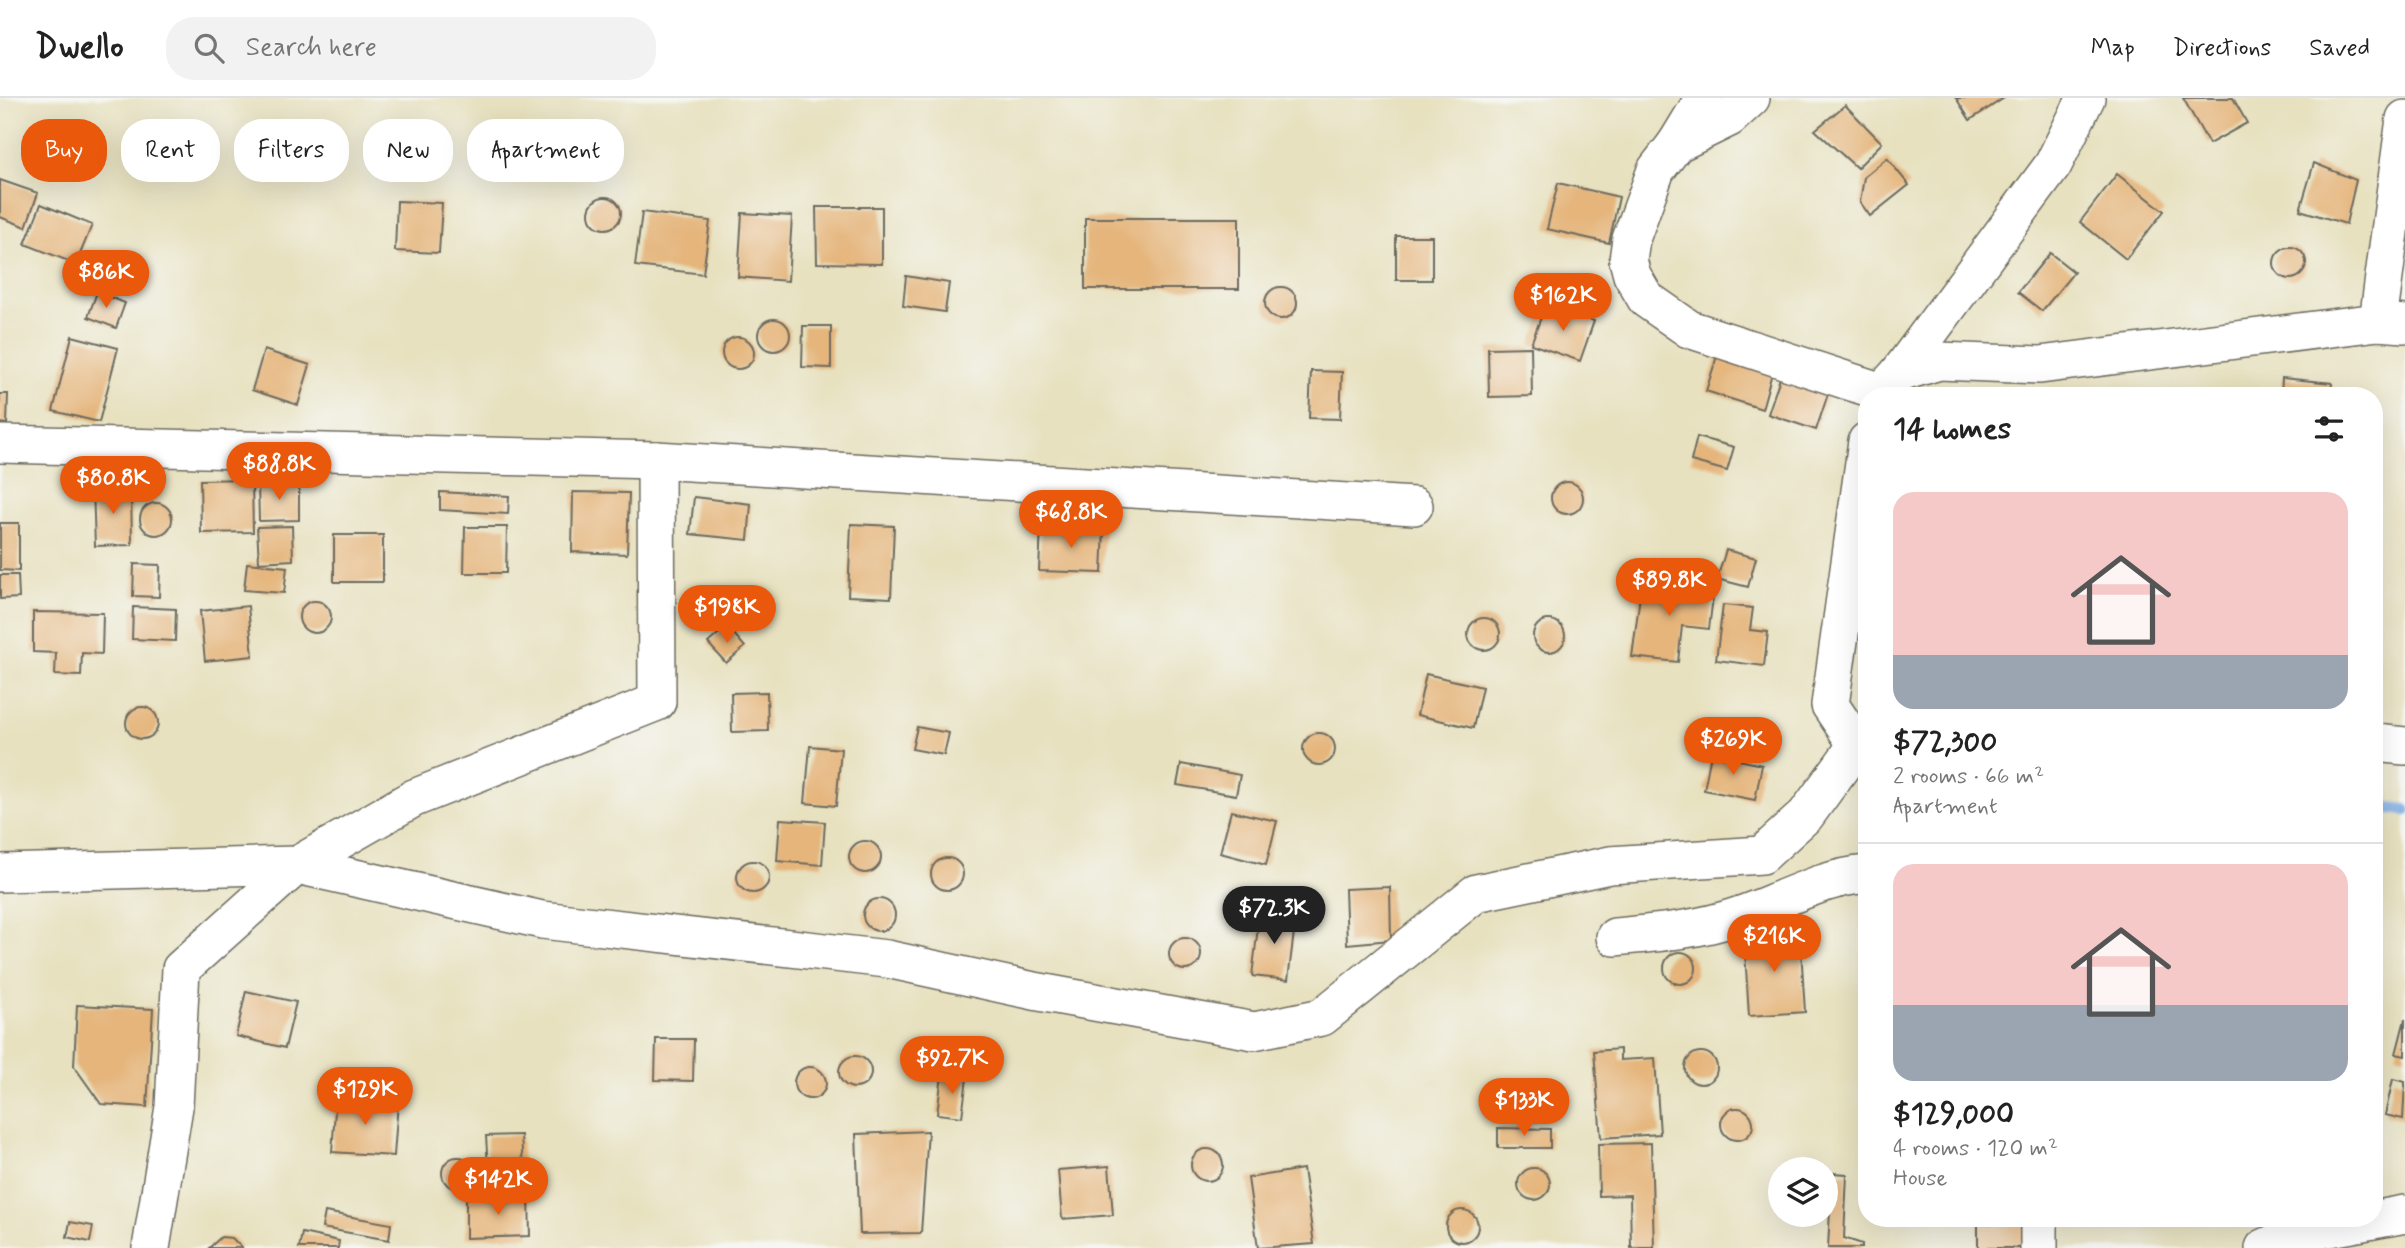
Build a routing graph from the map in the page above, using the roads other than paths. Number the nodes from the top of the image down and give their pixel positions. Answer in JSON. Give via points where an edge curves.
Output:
{"nodes":[{"id":1,"x":1704,"y":98,"type":"edge"},
{"id":2,"x":1751,"y":98,"type":"edge"},
{"id":3,"x":2085,"y":98,"type":"edge"},
{"id":4,"x":2405,"y":119,"type":"edge"},
{"id":5,"x":1676,"y":144,"type":"junction"},
{"id":6,"x":2391,"y":323,"type":"edge"},
{"id":7,"x":1885,"y":386,"type":"edge"},
{"id":8,"x":0,"y":444,"type":"edge"},
{"id":9,"x":656,"y":460,"type":"junction"},
{"id":10,"x":1858,"y":505,"type":"edge"},
{"id":11,"x":1414,"y":506,"type":"dead end"},
{"id":12,"x":1858,"y":743,"type":"edge"},
{"id":13,"x":2383,"y":744,"type":"edge"},
{"id":14,"x":2405,"y":746,"type":"edge"},
{"id":15,"x":1858,"y":753,"type":"edge"},
{"id":16,"x":297,"y":865,"type":"junction"},
{"id":17,"x":0,"y":873,"type":"edge"},
{"id":18,"x":1858,"y":875,"type":"edge"},
{"id":19,"x":1615,"y":937,"type":"dead end"},
{"id":20,"x":2405,"y":1214,"type":"edge"},
{"id":21,"x":2383,"y":1218,"type":"edge"},
{"id":22,"x":2039,"y":1227,"type":"edge"},
{"id":23,"x":2336,"y":1227,"type":"edge"},
{"id":24,"x":151,"y":1248,"type":"edge"},
{"id":25,"x":2039,"y":1248,"type":"edge"},
{"id":26,"x":2263,"y":1248,"type":"edge"}],
"edges":[{"from":1,"to":5,"type":"street"},
{"from":2,"to":5,"type":"street","via":[[1729,118]]},
{"from":3,"to":7,"type":"street","via":[[2053,164]]},
{"from":4,"to":6,"type":"street"},
{"from":5,"to":7,"type":"street","via":[[1656,170],[1631,239],[1628,260],[1646,299],[1689,329]]},
{"from":6,"to":7,"type":"street","via":[[2040,365],[1939,361]]},
{"from":8,"to":9,"type":"street"},
{"from":9,"to":11,"type":"street"},
{"from":9,"to":16,"type":"street","via":[[657,702],[414,798]]},
{"from":10,"to":12,"type":"street","via":[[1830,705]]},
{"from":13,"to":14,"type":"street"},
{"from":15,"to":16,"type":"street","via":[[1806,815],[1762,855],[1609,865],[1476,893],[1322,1017],[1254,1031],[887,959],[542,920]]},
{"from":16,"to":17,"type":"street"},
{"from":16,"to":24,"type":"street","via":[[181,970],[174,1107]]},
{"from":18,"to":19,"type":"street","via":[[1802,889],[1739,916],[1685,931]]},
{"from":20,"to":21,"type":"street"},
{"from":22,"to":25,"type":"street"},
{"from":23,"to":26,"type":"street","via":[[2293,1235]]}]}
